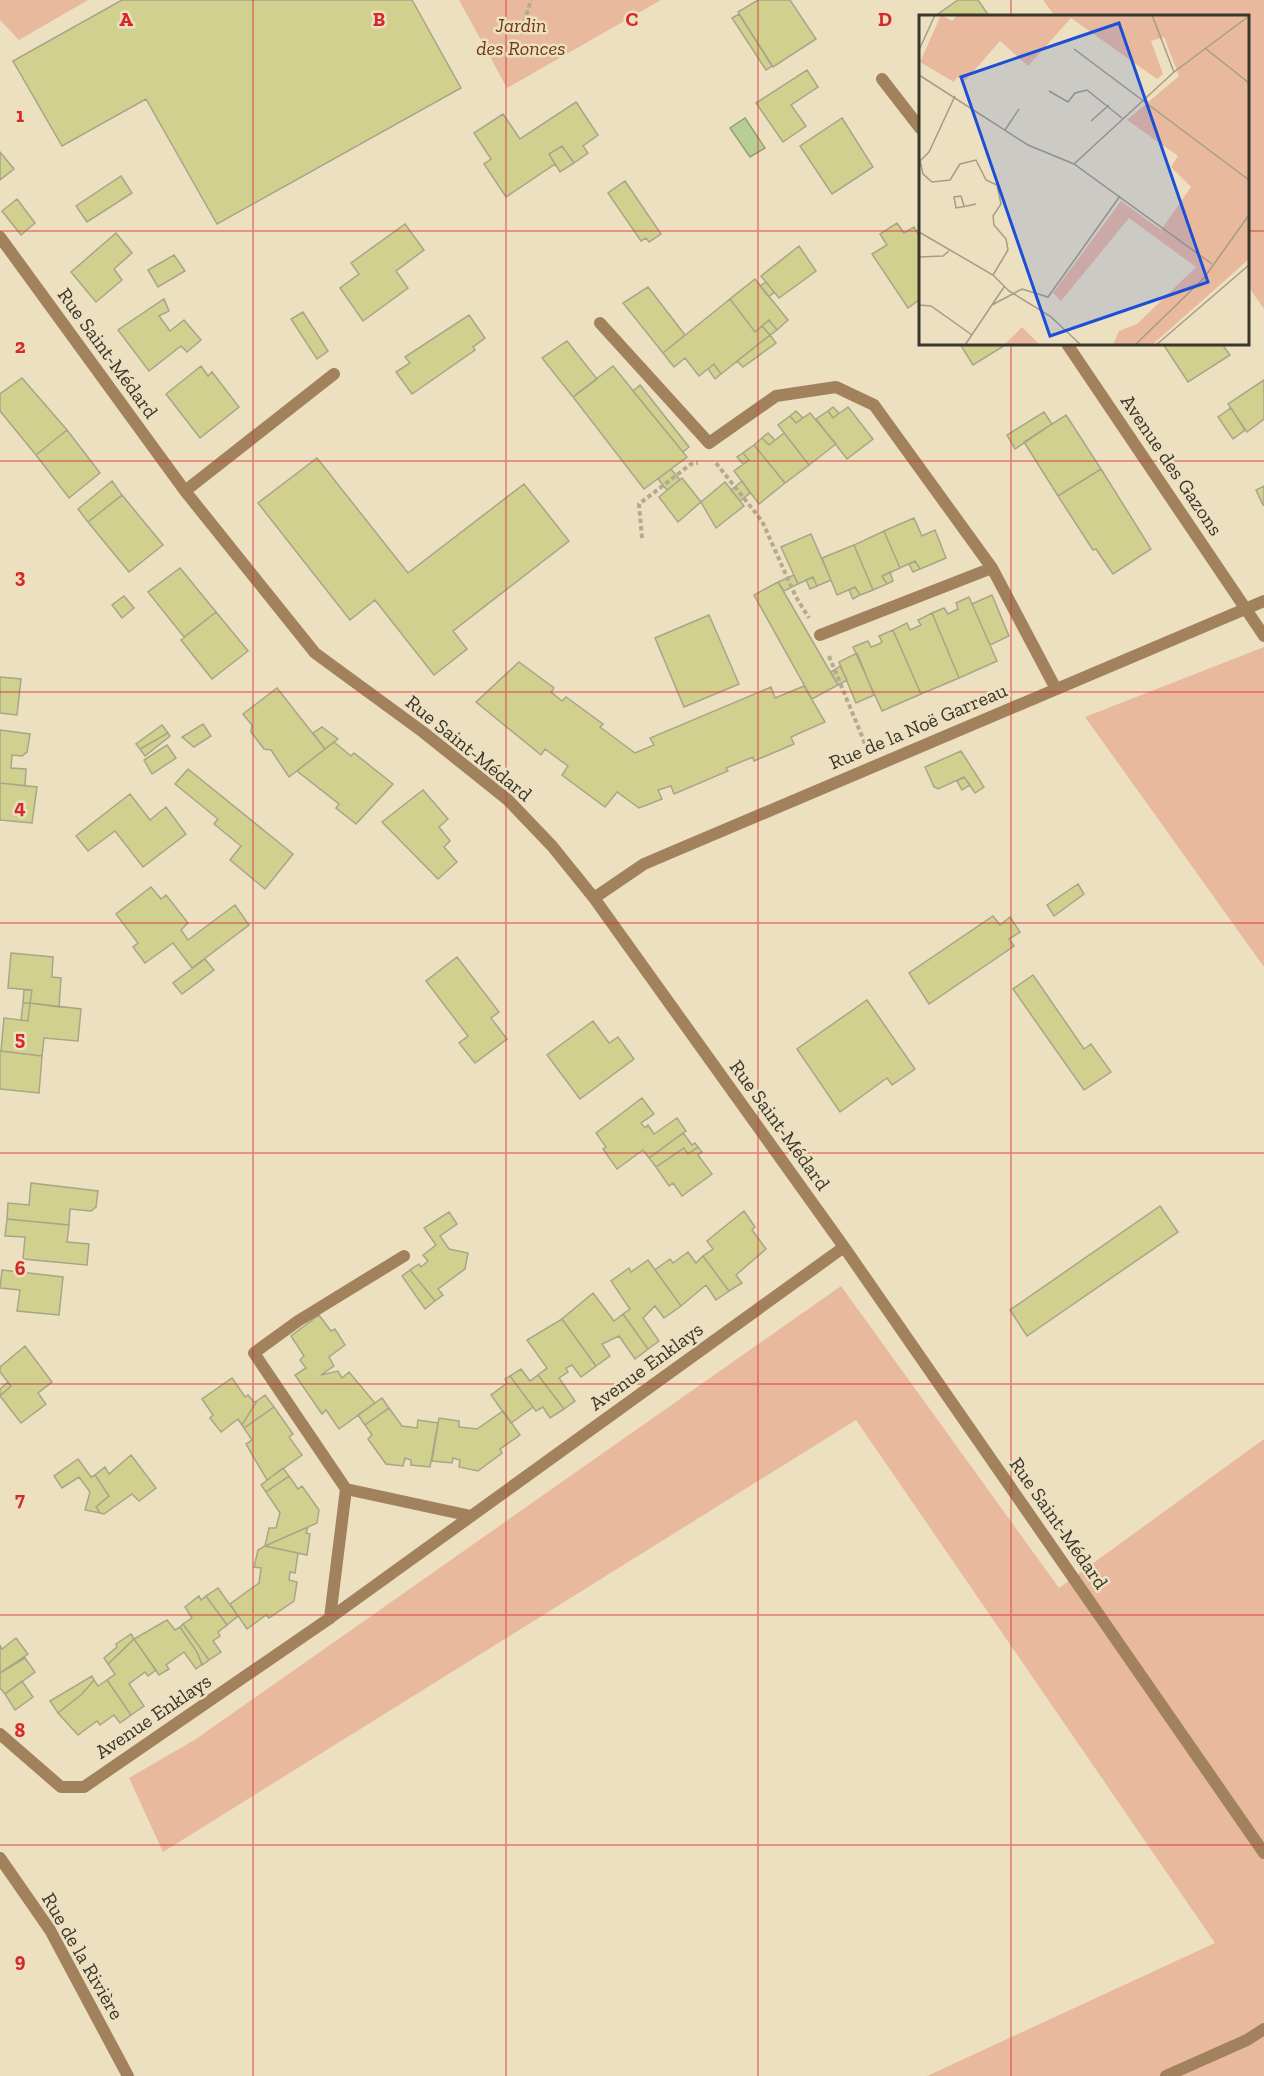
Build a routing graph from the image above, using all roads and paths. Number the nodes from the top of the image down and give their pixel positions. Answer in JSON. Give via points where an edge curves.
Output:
{"nodes":[{"id":1,"x":531,"y":0,"type":"edge"},
{"id":2,"x":522,"y":29,"type":"dead end"},
{"id":3,"x":882,"y":79,"type":"dead end"},
{"id":4,"x":919,"y":125,"type":"edge"},
{"id":5,"x":0,"y":237,"type":"edge"},
{"id":6,"x":600,"y":322,"type":"dead end"},
{"id":7,"x":1068,"y":345,"type":"edge"},
{"id":8,"x":334,"y":374,"type":"dead end"},
{"id":9,"x":710,"y":443,"type":"junction"},
{"id":10,"x":714,"y":460,"type":"junction"},
{"id":11,"x":185,"y":491,"type":"junction"},
{"id":12,"x":642,"y":538,"type":"dead end"},
{"id":13,"x":993,"y":568,"type":"junction"},
{"id":14,"x":1264,"y":601,"type":"edge"},
{"id":15,"x":1245,"y":609,"type":"junction"},
{"id":16,"x":820,"y":635,"type":"junction"},
{"id":17,"x":1264,"y":636,"type":"edge"},
{"id":18,"x":1056,"y":689,"type":"junction"},
{"id":19,"x":874,"y":766,"type":"junction"},
{"id":20,"x":594,"y":898,"type":"junction"},
{"id":21,"x":844,"y":1247,"type":"junction"},
{"id":22,"x":404,"y":1256,"type":"dead end"},
{"id":23,"x":346,"y":1489,"type":"junction"},
{"id":24,"x":471,"y":1516,"type":"junction"},
{"id":25,"x":330,"y":1618,"type":"junction"},
{"id":26,"x":0,"y":1734,"type":"edge"},
{"id":27,"x":1264,"y":1853,"type":"edge"},
{"id":28,"x":0,"y":1858,"type":"edge"},
{"id":29,"x":1264,"y":2029,"type":"edge"},
{"id":30,"x":128,"y":2076,"type":"edge"},
{"id":31,"x":1166,"y":2076,"type":"edge"}],
"edges":[{"from":1,"to":2,"type":"path"},
{"from":3,"to":4,"type":"street"},
{"from":5,"to":11,"type":"street","name":"Rue Saint-Médard"},
{"from":6,"to":9,"type":"street"},
{"from":7,"to":15,"type":"street","name":"Avenue des Gazons"},
{"from":8,"to":11,"type":"street"},
{"from":9,"to":10,"type":"path"},
{"from":9,"to":13,"type":"street","via":[[776,396],[836,387],[874,405]]},
{"from":10,"to":12,"type":"path","via":[[691,464],[639,504]]},
{"from":10,"to":16,"type":"path","via":[[762,521],[796,597]]},
{"from":11,"to":20,"type":"street","name":"Rue Saint-Médard","via":[[315,653],[508,800]]},
{"from":13,"to":16,"type":"street"},
{"from":13,"to":18,"type":"street"},
{"from":14,"to":15,"type":"street","name":"Rue de la Noë Garreau"},
{"from":15,"to":17,"type":"street","name":"Avenue des Gazons"},
{"from":15,"to":18,"type":"street","name":"Rue de la Noë Garreau"},
{"from":16,"to":19,"type":"path"},
{"from":18,"to":19,"type":"street","name":"Rue de la Noë Garreau"},
{"from":19,"to":20,"type":"street","name":"Rue de la Noë Garreau","via":[[644,864]]},
{"from":20,"to":21,"type":"street","name":"Rue Saint-Médard"},
{"from":21,"to":24,"type":"street","name":"Avenue Enklays"},
{"from":21,"to":27,"type":"street","name":"Rue Saint-Médard"},
{"from":22,"to":23,"type":"street","via":[[298,1321],[255,1353]]},
{"from":23,"to":24,"type":"street"},
{"from":23,"to":25,"type":"street"},
{"from":24,"to":25,"type":"street","name":"Avenue Enklays"},
{"from":25,"to":26,"type":"street","name":"Avenue Enklays","via":[[84,1787],[61,1786]]},
{"from":28,"to":30,"type":"street","name":"Rue de la Rivière","via":[[50,1930]]},
{"from":29,"to":31,"type":"street"}]}
